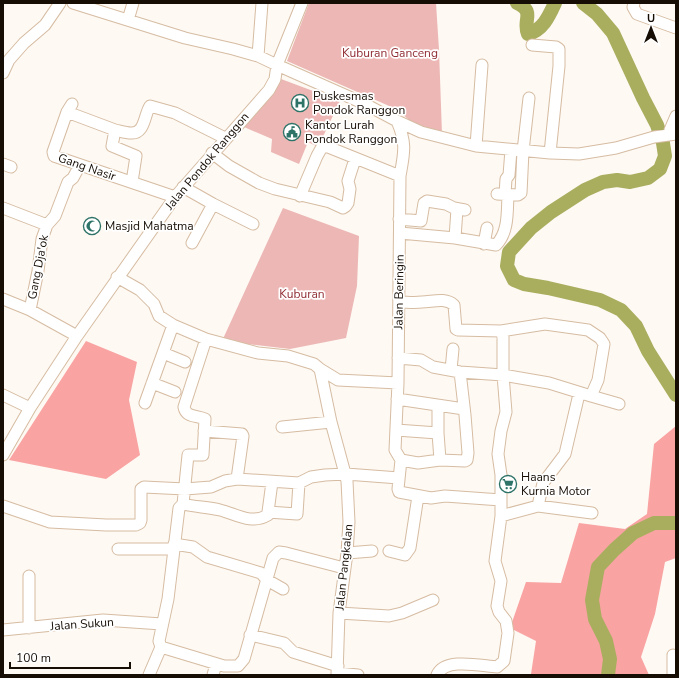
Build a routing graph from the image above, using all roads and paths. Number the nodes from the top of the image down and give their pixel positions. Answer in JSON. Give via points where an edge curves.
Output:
{"nodes":[{"id":1,"x":60,"y":3,"type":"edge"},
{"id":2,"x":75,"y":3,"type":"edge"},
{"id":3,"x":133,"y":3,"type":"edge"},
{"id":4,"x":262,"y":3,"type":"edge"},
{"id":5,"x":302,"y":3,"type":"edge"},
{"id":6,"x":634,"y":3,"type":"edge"},
{"id":7,"x":128,"y":20,"type":"junction"},
{"id":8,"x":676,"y":28,"type":"edge"},
{"id":9,"x":532,"y":45,"type":"dead end"},
{"id":10,"x":258,"y":56,"type":"junction"},
{"id":11,"x":6,"y":58,"type":"edge"},
{"id":12,"x":277,"y":65,"type":"junction"},
{"id":13,"x":482,"y":65,"type":"dead end"},
{"id":14,"x":3,"y":73,"type":"edge"},
{"id":15,"x":529,"y":98,"type":"dead end"},
{"id":16,"x":676,"y":116,"type":"edge"},
{"id":17,"x":397,"y":121,"type":"junction"},
{"id":18,"x":115,"y":130,"type":"junction"},
{"id":19,"x":671,"y":134,"type":"edge"},
{"id":20,"x":225,"y":138,"type":"junction"},
{"id":21,"x":476,"y":146,"type":"junction"},
{"id":22,"x":511,"y":150,"type":"junction"},
{"id":23,"x":523,"y":151,"type":"junction"},
{"id":24,"x":212,"y":153,"type":"junction"},
{"id":25,"x":550,"y":153,"type":"junction"},
{"id":26,"x":355,"y":159,"type":"junction"},
{"id":27,"x":80,"y":165,"type":"junction"},
{"id":28,"x":400,"y":176,"type":"junction"},
{"id":29,"x":132,"y":182,"type":"junction"},
{"id":30,"x":183,"y":187,"type":"junction"},
{"id":31,"x":503,"y":194,"type":"junction"},
{"id":32,"x":300,"y":196,"type":"junction"},
{"id":33,"x":175,"y":197,"type":"junction"},
{"id":34,"x":213,"y":204,"type":"junction"},
{"id":35,"x":8,"y":211,"type":"edge"},
{"id":36,"x":400,"y":219,"type":"junction"},
{"id":37,"x":253,"y":224,"type":"dead end"},
{"id":38,"x":47,"y":225,"type":"junction"},
{"id":39,"x":487,"y":228,"type":"dead end"},
{"id":40,"x":400,"y":233,"type":"junction"},
{"id":41,"x":455,"y":238,"type":"junction"},
{"id":42,"x":192,"y":243,"type":"dead end"},
{"id":43,"x":484,"y":244,"type":"junction"},
{"id":44,"x":117,"y":277,"type":"junction"},
{"id":45,"x":3,"y":299,"type":"edge"},
{"id":46,"x":399,"y":302,"type":"junction"},
{"id":47,"x":30,"y":310,"type":"junction"},
{"id":48,"x":173,"y":326,"type":"junction"},
{"id":49,"x":501,"y":331,"type":"junction"},
{"id":50,"x":77,"y":336,"type":"junction"},
{"id":51,"x":206,"y":339,"type":"junction"},
{"id":52,"x":453,"y":349,"type":"dead end"},
{"id":53,"x":163,"y":353,"type":"junction"},
{"id":54,"x":398,"y":358,"type":"junction"},
{"id":55,"x":185,"y":362,"type":"dead end"},
{"id":56,"x":320,"y":369,"type":"junction"},
{"id":57,"x":455,"y":371,"type":"junction"},
{"id":58,"x":503,"y":375,"type":"junction"},
{"id":59,"x":152,"y":383,"type":"junction"},
{"id":60,"x":398,"y":383,"type":"junction"},
{"id":61,"x":175,"y":392,"type":"dead end"},
{"id":62,"x":579,"y":394,"type":"junction"},
{"id":63,"x":3,"y":395,"type":"edge"},
{"id":64,"x":591,"y":396,"type":"junction"},
{"id":65,"x":397,"y":400,"type":"junction"},
{"id":66,"x":145,"y":403,"type":"dead end"},
{"id":67,"x":619,"y":404,"type":"dead end"},
{"id":68,"x":438,"y":406,"type":"junction"},
{"id":69,"x":30,"y":408,"type":"junction"},
{"id":70,"x":465,"y":412,"type":"junction"},
{"id":71,"x":330,"y":422,"type":"junction"},
{"id":72,"x":282,"y":427,"type":"dead end"},
{"id":73,"x":396,"y":430,"type":"junction"},
{"id":74,"x":204,"y":431,"type":"junction"},
{"id":75,"x":438,"y":434,"type":"junction"},
{"id":76,"x":3,"y":456,"type":"edge"},
{"id":77,"x":401,"y":460,"type":"junction"},
{"id":78,"x":440,"y":460,"type":"junction"},
{"id":79,"x":346,"y":474,"type":"junction"},
{"id":80,"x":399,"y":478,"type":"junction"},
{"id":81,"x":237,"y":479,"type":"junction"},
{"id":82,"x":272,"y":482,"type":"junction"},
{"id":83,"x":299,"y":483,"type":"junction"},
{"id":84,"x":185,"y":488,"type":"junction"},
{"id":85,"x":418,"y":496,"type":"junction"},
{"id":86,"x":501,"y":500,"type":"junction"},
{"id":87,"x":183,"y":504,"type":"junction"},
{"id":88,"x":3,"y":506,"type":"edge"},
{"id":89,"x":538,"y":506,"type":"junction"},
{"id":90,"x":268,"y":512,"type":"junction"},
{"id":91,"x":592,"y":513,"type":"dead end"},
{"id":92,"x":500,"y":516,"type":"junction"},
{"id":93,"x":174,"y":547,"type":"junction"},
{"id":94,"x":118,"y":549,"type":"dead end"},
{"id":95,"x":372,"y":551,"type":"dead end"},
{"id":96,"x":389,"y":551,"type":"dead end"},
{"id":97,"x":348,"y":553,"type":"junction"},
{"id":98,"x":344,"y":568,"type":"junction"},
{"id":99,"x":29,"y":576,"type":"dead end"},
{"id":100,"x":267,"y":580,"type":"junction"},
{"id":101,"x":283,"y":589,"type":"dead end"},
{"id":102,"x":433,"y":600,"type":"dead end"},
{"id":103,"x":339,"y":613,"type":"junction"},
{"id":104,"x":162,"y":624,"type":"junction"},
{"id":105,"x":29,"y":628,"type":"junction"},
{"id":106,"x":3,"y":630,"type":"edge"},
{"id":107,"x":250,"y":635,"type":"junction"},
{"id":108,"x":161,"y":647,"type":"junction"},
{"id":109,"x":672,"y":655,"type":"dead end"},
{"id":110,"x":216,"y":664,"type":"junction"},
{"id":111,"x":338,"y":671,"type":"edge"},
{"id":112,"x":149,"y":675,"type":"edge"},
{"id":113,"x":213,"y":675,"type":"edge"},
{"id":114,"x":358,"y":675,"type":"edge"},
{"id":115,"x":436,"y":675,"type":"edge"},
{"id":116,"x":672,"y":675,"type":"edge"}],
"edges":[{"from":1,"to":11,"type":"street","via":[[45,25]]},
{"from":2,"to":7,"type":"street"},
{"from":3,"to":7,"type":"street"},
{"from":4,"to":10,"type":"street"},
{"from":5,"to":12,"type":"street","name":"Jalan Pondok Ranggon"},
{"from":6,"to":8,"type":"street","via":[[633,7],[637,14]]},
{"from":7,"to":10,"type":"street","via":[[185,38]]},
{"from":9,"to":25,"type":"street","via":[[559,49]]},
{"from":10,"to":12,"type":"street"},
{"from":11,"to":14,"type":"street"},
{"from":12,"to":17,"type":"street"},
{"from":12,"to":20,"type":"street","name":"Jalan Pondok Ranggon","via":[[275,79],[269,90]]},
{"from":13,"to":21,"type":"street"},
{"from":15,"to":23,"type":"street"},
{"from":16,"to":19,"type":"street","via":[[670,130]]},
{"from":17,"to":21,"type":"street","via":[[420,132]]},
{"from":17,"to":28,"type":"street","name":"Jalan Beringin","via":[[404,140]]},
{"from":18,"to":20,"type":"street","via":[[132,134],[138,131],[143,127],[148,108],[152,106],[175,113]]},
{"from":18,"to":27,"type":"street","name":"Gang Nasir","via":[[69,108],[53,154]]},
{"from":18,"to":29,"type":"street","via":[[112,146],[136,156]]},
{"from":19,"to":25,"type":"street","via":[[579,154]]},
{"from":20,"to":24,"type":"street","name":"Jalan Pondok Ranggon"},
{"from":21,"to":22,"type":"street"},
{"from":22,"to":23,"type":"street"},
{"from":22,"to":31,"type":"street","via":[[509,175]]},
{"from":23,"to":25,"type":"street"},
{"from":23,"to":31,"type":"street","via":[[521,193]]},
{"from":24,"to":30,"type":"street","name":"Jalan Pondok Ranggon"},
{"from":24,"to":32,"type":"street","via":[[259,183]]},
{"from":26,"to":28,"type":"street"},
{"from":26,"to":32,"type":"street","via":[[328,147],[322,147]]},
{"from":26,"to":32,"type":"street","via":[[348,181],[350,189],[345,207]]},
{"from":27,"to":29,"type":"street","name":"Gang Nasir"},
{"from":27,"to":38,"type":"street","name":"Gang Dja'ok","via":[[68,182],[55,216]]},
{"from":28,"to":36,"type":"street","name":"Jalan Beringin"},
{"from":29,"to":33,"type":"street","name":"Gang Nasir"},
{"from":30,"to":33,"type":"street","name":"Jalan Pondok Ranggon"},
{"from":30,"to":34,"type":"street"},
{"from":31,"to":43,"type":"street","via":[[504,233],[496,245]]},
{"from":33,"to":44,"type":"street","name":"Jalan Pondok Ranggon"},
{"from":34,"to":37,"type":"street"},
{"from":34,"to":42,"type":"street"},
{"from":35,"to":38,"type":"street"},
{"from":36,"to":40,"type":"street","name":"Jalan Beringin"},
{"from":36,"to":41,"type":"street","via":[[420,221],[424,202],[427,201],[461,209]]},
{"from":38,"to":47,"type":"street","name":"Gang Dja'ok","via":[[42,239]]},
{"from":39,"to":43,"type":"street"},
{"from":40,"to":41,"type":"street"},
{"from":40,"to":46,"type":"street","name":"Jalan Beringin"},
{"from":41,"to":43,"type":"street"},
{"from":44,"to":48,"type":"street","via":[[140,290],[154,304],[159,316]]},
{"from":44,"to":50,"type":"street","name":"Jalan Pondok Ranggon"},
{"from":45,"to":47,"type":"street"},
{"from":46,"to":49,"type":"street","via":[[448,301],[454,305],[456,329]]},
{"from":46,"to":54,"type":"street","name":"Jalan Beringin"},
{"from":47,"to":50,"type":"street"},
{"from":48,"to":51,"type":"street"},
{"from":48,"to":53,"type":"street"},
{"from":49,"to":58,"type":"street"},
{"from":49,"to":64,"type":"street","via":[[545,324],[588,330],[600,338],[604,344],[598,380]]},
{"from":50,"to":69,"type":"street","name":"Jalan Pondok Ranggon"},
{"from":51,"to":56,"type":"street","via":[[258,353],[288,356],[314,364]]},
{"from":51,"to":74,"type":"street","via":[[184,407],[188,414],[205,419]]},
{"from":52,"to":57,"type":"street"},
{"from":53,"to":55,"type":"street"},
{"from":53,"to":59,"type":"street"},
{"from":54,"to":57,"type":"street","via":[[421,360],[433,367]]},
{"from":54,"to":60,"type":"street","name":"Jalan Beringin"},
{"from":56,"to":60,"type":"street","via":[[338,380]]},
{"from":56,"to":71,"type":"street","name":"Jalan Pangkalan"},
{"from":57,"to":58,"type":"street"},
{"from":57,"to":70,"type":"street"},
{"from":58,"to":62,"type":"street","via":[[549,383]]},
{"from":58,"to":86,"type":"street","via":[[506,412],[498,454]]},
{"from":59,"to":61,"type":"street"},
{"from":59,"to":66,"type":"street"},
{"from":60,"to":65,"type":"street","name":"Jalan Beringin"},
{"from":62,"to":64,"type":"street"},
{"from":62,"to":89,"type":"street","via":[[565,454],[543,483]]},
{"from":63,"to":69,"type":"street"},
{"from":64,"to":67,"type":"street"},
{"from":65,"to":68,"type":"street"},
{"from":65,"to":73,"type":"street","name":"Jalan Beringin"},
{"from":68,"to":70,"type":"street"},
{"from":68,"to":75,"type":"street"},
{"from":69,"to":76,"type":"street","name":"Jalan Pondok Ranggon"},
{"from":70,"to":78,"type":"street","via":[[467,460]]},
{"from":71,"to":72,"type":"street"},
{"from":71,"to":79,"type":"street","name":"Jalan Pangkalan"},
{"from":73,"to":75,"type":"street"},
{"from":73,"to":77,"type":"street","name":"Jalan Beringin","via":[[395,450]]},
{"from":74,"to":81,"type":"street","via":[[242,434]]},
{"from":74,"to":84,"type":"street","via":[[203,455],[188,455]]},
{"from":75,"to":78,"type":"street"},
{"from":77,"to":78,"type":"street","via":[[418,463]]},
{"from":77,"to":80,"type":"street"},
{"from":79,"to":80,"type":"street"},
{"from":79,"to":83,"type":"street","via":[[312,477]]},
{"from":79,"to":97,"type":"street","name":"Jalan Pangkalan"},
{"from":80,"to":85,"type":"street","via":[[399,492]]},
{"from":81,"to":82,"type":"street"},
{"from":81,"to":84,"type":"street","via":[[211,487]]},
{"from":82,"to":83,"type":"street"},
{"from":82,"to":90,"type":"street"},
{"from":83,"to":90,"type":"street","via":[[297,514]]},
{"from":84,"to":87,"type":"street"},
{"from":84,"to":88,"type":"street","via":[[141,488],[141,520],[136,525],[50,522]]},
{"from":85,"to":86,"type":"street"},
{"from":85,"to":96,"type":"street","via":[[410,548],[405,555]]},
{"from":86,"to":92,"type":"street"},
{"from":87,"to":90,"type":"street","via":[[221,510],[241,518],[263,517],[268,515]]},
{"from":87,"to":93,"type":"street","via":[[179,508]]},
{"from":89,"to":91,"type":"street"},
{"from":89,"to":92,"type":"street"},
{"from":92,"to":115,"type":"street","via":[[495,561],[501,581],[498,612],[506,621],[508,633],[504,661],[497,667],[453,663],[438,671]]},
{"from":93,"to":94,"type":"street"},
{"from":93,"to":100,"type":"street","via":[[193,547],[207,557],[261,574]]},
{"from":93,"to":104,"type":"street","via":[[168,599]]},
{"from":95,"to":97,"type":"street"},
{"from":97,"to":98,"type":"street","name":"Jalan Pangkalan"},
{"from":98,"to":100,"type":"street","via":[[279,552],[273,558]]},
{"from":98,"to":103,"type":"street","name":"Jalan Pangkalan"},
{"from":99,"to":105,"type":"street"},
{"from":100,"to":101,"type":"street"},
{"from":100,"to":107,"type":"street"},
{"from":102,"to":103,"type":"street","via":[[402,614],[389,616]]},
{"from":103,"to":111,"type":"street","name":"Jalan Pangkalan"},
{"from":104,"to":105,"type":"street","name":"Jalan Sukun","via":[[103,620]]},
{"from":104,"to":108,"type":"street","via":[[159,641]]},
{"from":105,"to":106,"type":"street","name":"Jalan Sukun"},
{"from":107,"to":110,"type":"street","via":[[244,659],[238,666]]},
{"from":107,"to":111,"type":"street","via":[[284,643],[293,652]]},
{"from":108,"to":110,"type":"street"},
{"from":108,"to":112,"type":"street"},
{"from":109,"to":116,"type":"street"},
{"from":110,"to":113,"type":"street"},
{"from":111,"to":114,"type":"street"}]}
